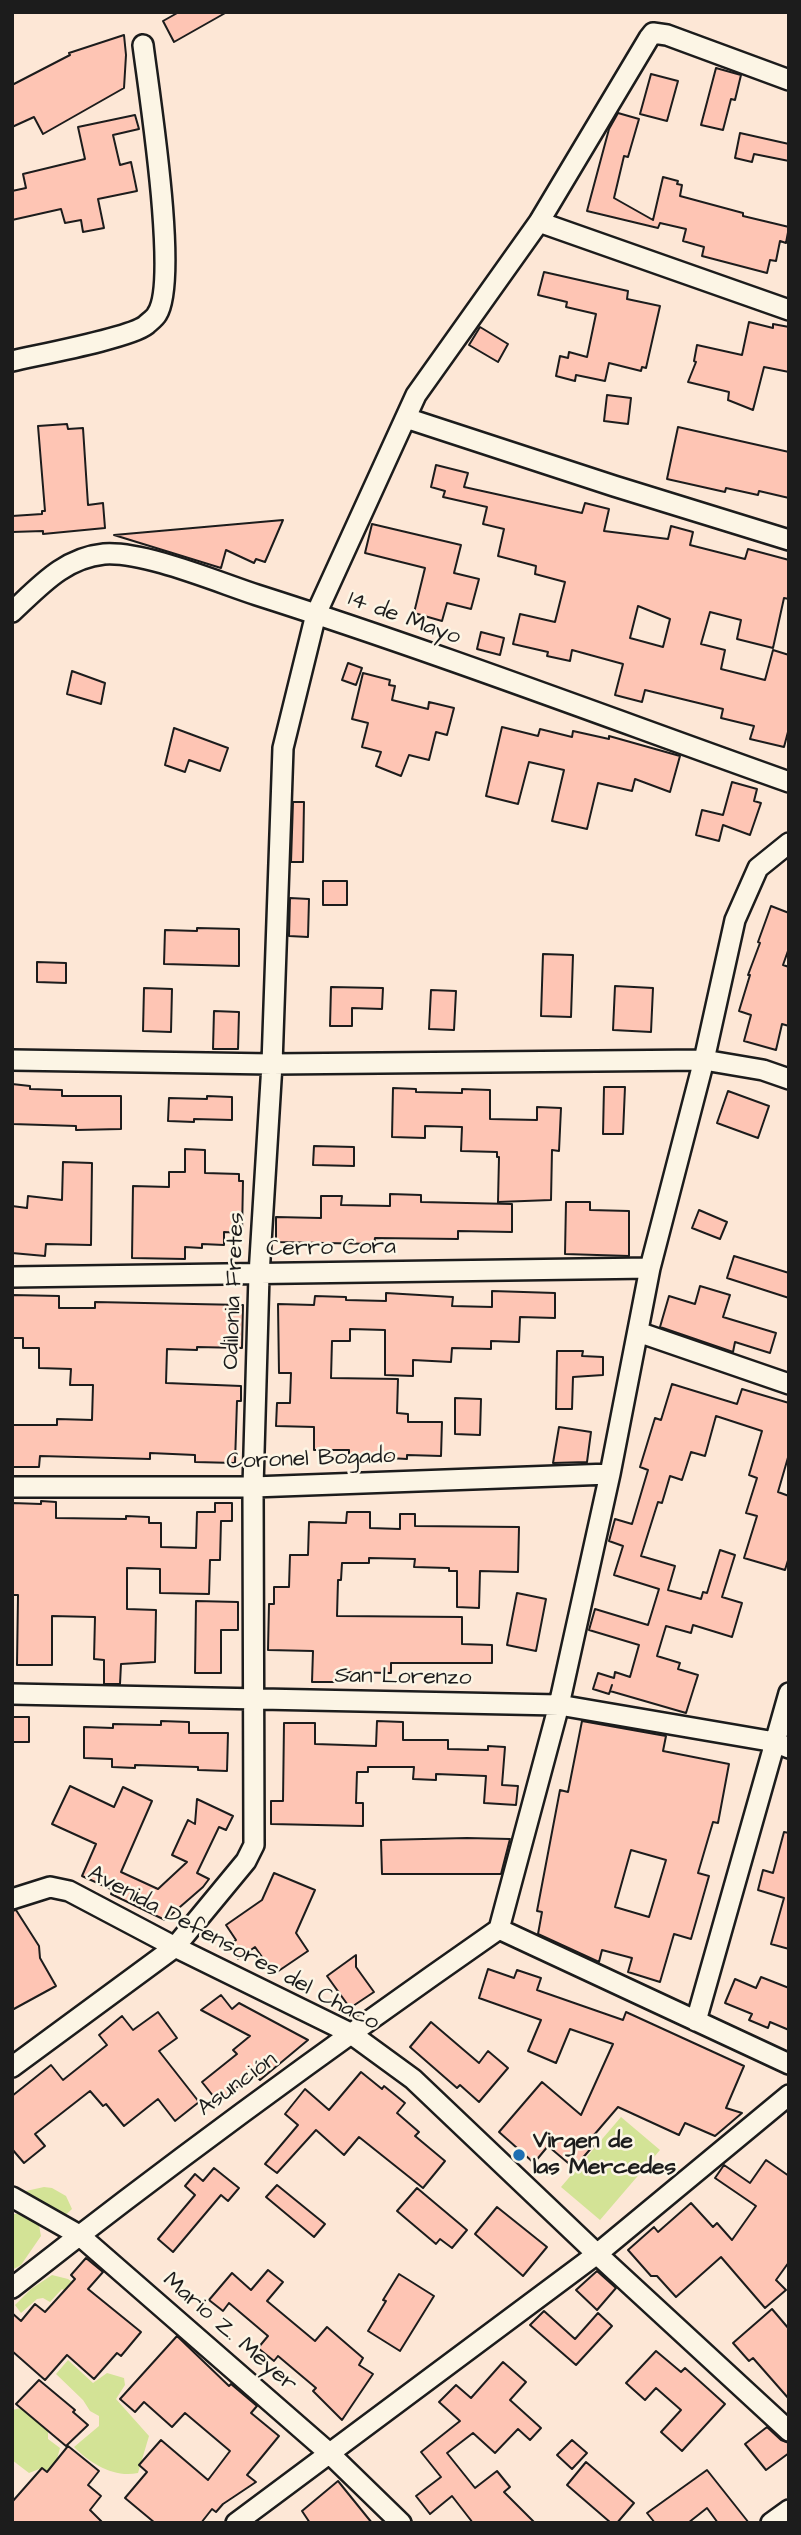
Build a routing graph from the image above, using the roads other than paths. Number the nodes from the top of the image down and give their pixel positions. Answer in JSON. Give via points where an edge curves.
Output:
{"nodes":[{"id":1,"x":144,"y":45,"type":"dead end"},
{"id":2,"x":789,"y":80,"type":"edge"},
{"id":3,"x":539,"y":222,"type":"junction"},
{"id":4,"x":789,"y":310,"type":"edge"},
{"id":5,"x":12,"y":361,"type":"edge"},
{"id":6,"x":406,"y":418,"type":"junction"},
{"id":7,"x":789,"y":540,"type":"edge"},
{"id":8,"x":12,"y":612,"type":"edge"},
{"id":9,"x":316,"y":614,"type":"junction"},
{"id":10,"x":789,"y":782,"type":"edge"},
{"id":11,"x":789,"y":843,"type":"edge"},
{"id":12,"x":12,"y":1060,"type":"edge"},
{"id":13,"x":704,"y":1060,"type":"junction"},
{"id":14,"x":272,"y":1064,"type":"junction"},
{"id":15,"x":789,"y":1079,"type":"edge"},
{"id":16,"x":650,"y":1268,"type":"junction"},
{"id":17,"x":259,"y":1275,"type":"junction"},
{"id":18,"x":12,"y":1277,"type":"edge"},
{"id":19,"x":638,"y":1332,"type":"junction"},
{"id":20,"x":789,"y":1384,"type":"edge"},
{"id":21,"x":610,"y":1474,"type":"junction"},
{"id":22,"x":12,"y":1487,"type":"edge"},
{"id":23,"x":253,"y":1487,"type":"junction"},
{"id":24,"x":789,"y":1693,"type":"edge"},
{"id":25,"x":12,"y":1694,"type":"edge"},
{"id":26,"x":253,"y":1700,"type":"junction"},
{"id":27,"x":559,"y":1705,"type":"junction"},
{"id":28,"x":782,"y":1745,"type":"edge"},
{"id":29,"x":12,"y":1899,"type":"edge"},
{"id":30,"x":499,"y":1929,"type":"junction"},
{"id":31,"x":175,"y":1947,"type":"junction"},
{"id":32,"x":696,"y":2021,"type":"junction"},
{"id":33,"x":350,"y":2033,"type":"junction"},
{"id":34,"x":789,"y":2064,"type":"edge"},
{"id":35,"x":12,"y":2067,"type":"edge"},
{"id":36,"x":789,"y":2095,"type":"edge"},
{"id":37,"x":12,"y":2197,"type":"edge"},
{"id":38,"x":79,"y":2235,"type":"junction"},
{"id":39,"x":597,"y":2254,"type":"junction"},
{"id":40,"x":12,"y":2288,"type":"edge"},
{"id":41,"x":789,"y":2431,"type":"edge"},
{"id":42,"x":328,"y":2452,"type":"junction"},
{"id":43,"x":789,"y":2510,"type":"edge"},
{"id":44,"x":236,"y":2523,"type":"edge"},
{"id":45,"x":401,"y":2523,"type":"edge"},
{"id":46,"x":771,"y":2523,"type":"edge"}],
"edges":[{"from":1,"to":5,"type":"street","via":[[166,247],[158,313],[143,328],[124,335]]},
{"from":2,"to":3,"type":"street","name":"Odilonia Fretes","via":[[653,33]]},
{"from":3,"to":4,"type":"street"},
{"from":3,"to":6,"type":"street","name":"Odilonia Fretes","via":[[416,394]]},
{"from":6,"to":7,"type":"street"},
{"from":6,"to":9,"type":"street","name":"Odilonia Fretes"},
{"from":8,"to":9,"type":"street","name":"14 de Mayo","via":[[66,566],[105,554],[137,556]]},
{"from":9,"to":10,"type":"street","name":"14 de Mayo"},
{"from":9,"to":14,"type":"street","name":"Odilonia Fretes","via":[[283,748]]},
{"from":11,"to":13,"type":"street","via":[[758,868],[735,920]]},
{"from":12,"to":14,"type":"street"},
{"from":13,"to":14,"type":"street"},
{"from":13,"to":15,"type":"street"},
{"from":13,"to":16,"type":"street"},
{"from":14,"to":17,"type":"street","name":"Odilonia Fretes"},
{"from":16,"to":17,"type":"street","name":"Cerro Cora"},
{"from":16,"to":19,"type":"street"},
{"from":17,"to":18,"type":"street","name":"Cerro Cora"},
{"from":17,"to":23,"type":"street","name":"Odilonia Fretes"},
{"from":19,"to":20,"type":"street"},
{"from":19,"to":21,"type":"street"},
{"from":21,"to":23,"type":"street","name":"Coronel Bogado"},
{"from":21,"to":27,"type":"street"},
{"from":22,"to":23,"type":"street","name":"Coronel Bogado"},
{"from":23,"to":26,"type":"street","name":"Odilonia Fretes"},
{"from":24,"to":28,"type":"street"},
{"from":25,"to":26,"type":"street","name":"San Lorenzo"},
{"from":26,"to":27,"type":"street","name":"San Lorenzo"},
{"from":26,"to":31,"type":"street","name":"Odilonia Fretes","via":[[254,1845]]},
{"from":27,"to":28,"type":"street","name":"San Lorenzo"},
{"from":27,"to":30,"type":"street"},
{"from":28,"to":32,"type":"street"},
{"from":29,"to":31,"type":"street","name":"Avenida Defensores del Chaco","via":[[50,1888],[69,1891]]},
{"from":30,"to":32,"type":"street"},
{"from":30,"to":33,"type":"street","name":"Asunción"},
{"from":31,"to":33,"type":"street","name":"Avenida Defensores del Chaco"},
{"from":31,"to":35,"type":"street","name":"Odilonia Fretes"},
{"from":32,"to":34,"type":"street"},
{"from":33,"to":38,"type":"street","name":"Asunción"},
{"from":33,"to":39,"type":"street","name":"Avenida Defensores del Chaco","via":[[412,2079]]},
{"from":36,"to":39,"type":"street"},
{"from":37,"to":38,"type":"street","name":"Mario Z. Meyer"},
{"from":38,"to":40,"type":"street","name":"Asunción"},
{"from":38,"to":42,"type":"street","name":"Mario Z. Meyer"},
{"from":39,"to":41,"type":"street","name":"Avenida Defensores del Chaco"},
{"from":39,"to":42,"type":"street"},
{"from":42,"to":44,"type":"street"},
{"from":42,"to":45,"type":"street","name":"Mario Z. Meyer"},
{"from":43,"to":46,"type":"street"}]}
